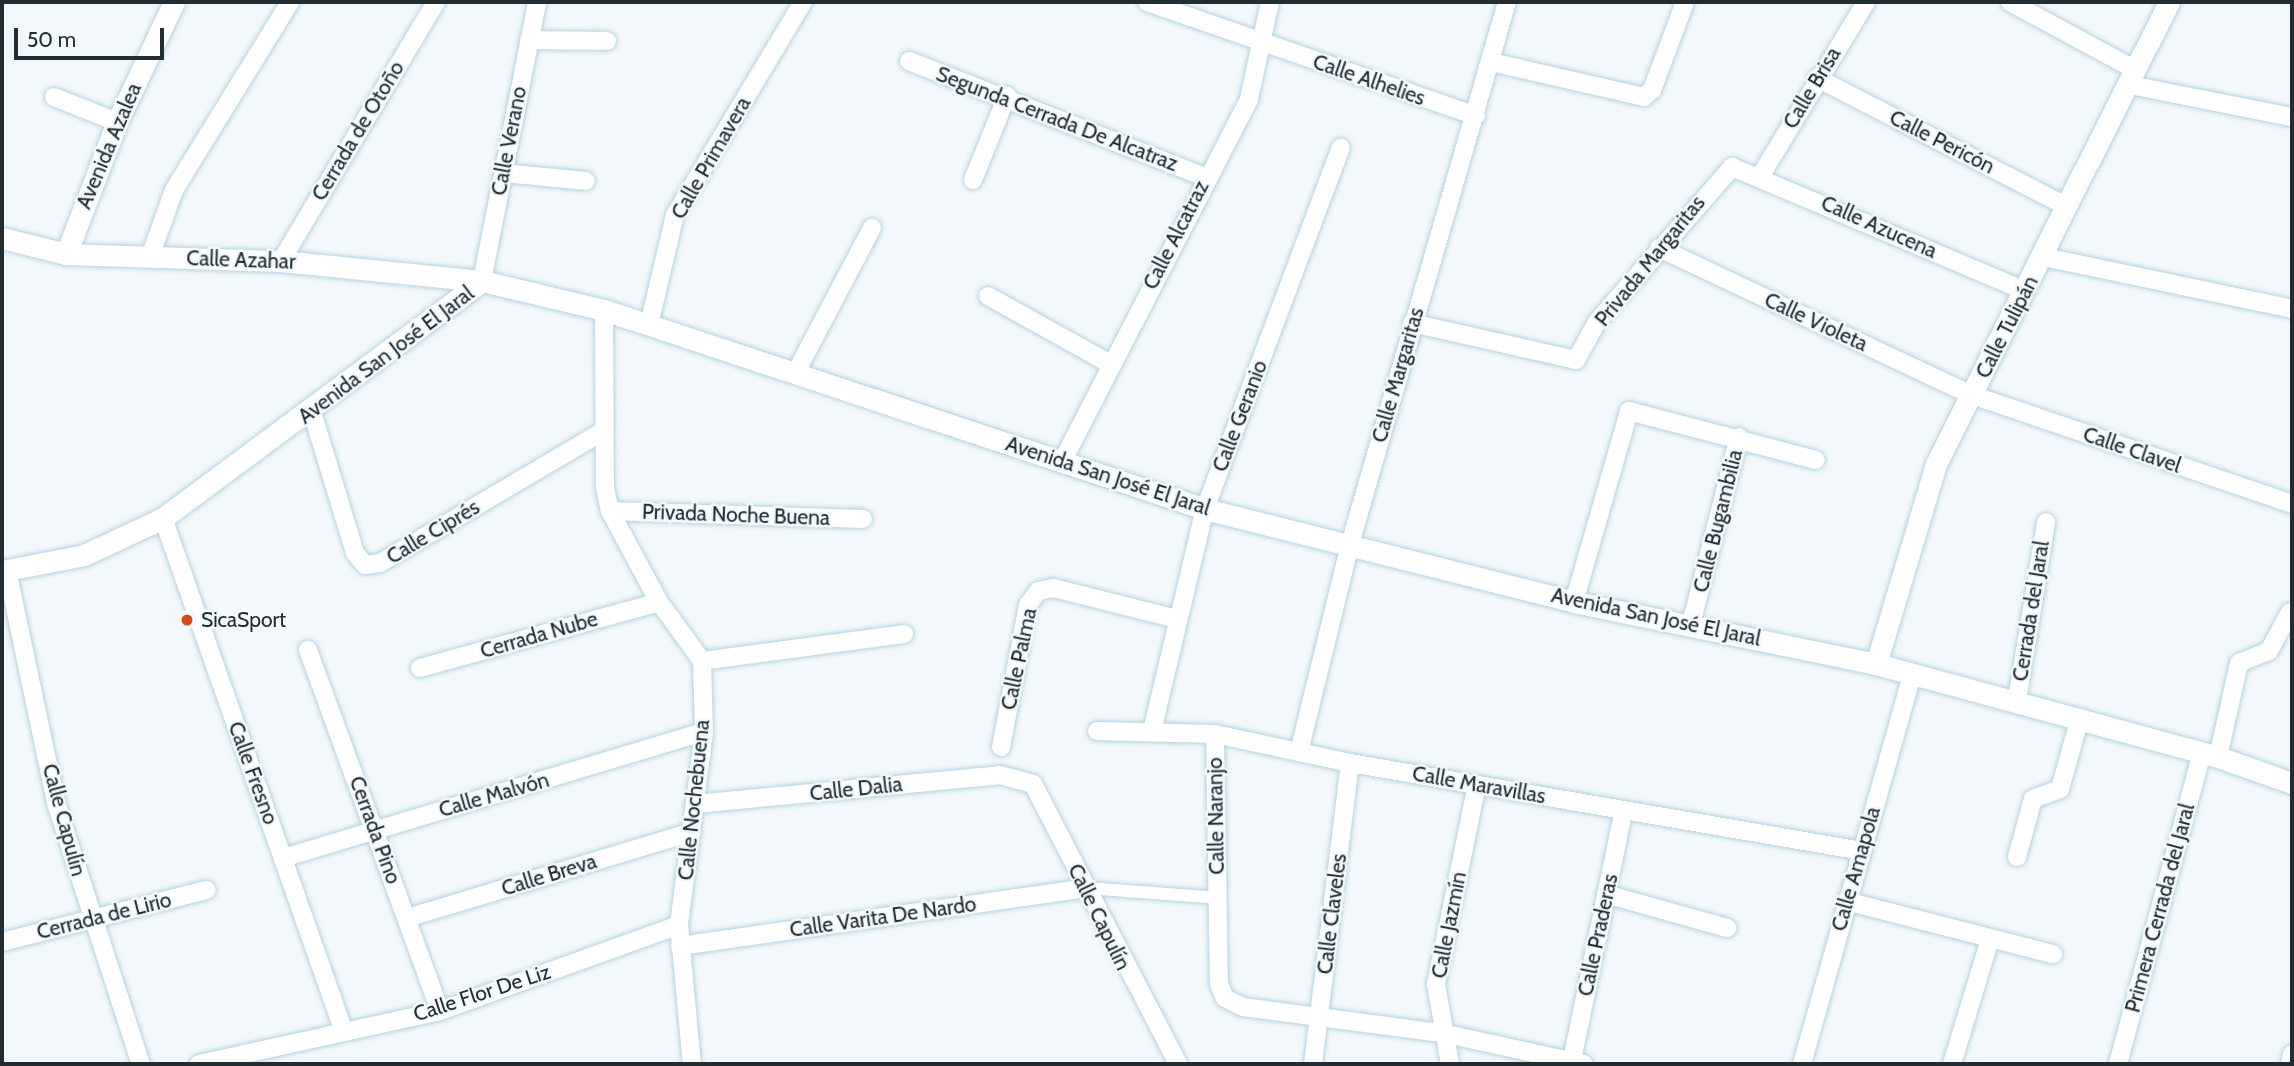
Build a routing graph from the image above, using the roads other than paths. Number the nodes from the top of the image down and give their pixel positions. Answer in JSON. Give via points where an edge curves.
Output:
{"nodes":[{"id":1,"x":174,"y":2,"type":"edge"},
{"id":2,"x":290,"y":2,"type":"edge"},
{"id":3,"x":436,"y":2,"type":"edge"},
{"id":4,"x":537,"y":2,"type":"edge"},
{"id":5,"x":803,"y":2,"type":"edge"},
{"id":6,"x":1147,"y":2,"type":"edge"},
{"id":7,"x":1270,"y":2,"type":"edge"},
{"id":8,"x":1507,"y":2,"type":"edge"},
{"id":9,"x":1685,"y":2,"type":"edge"},
{"id":10,"x":1853,"y":2,"type":"edge"},
{"id":11,"x":1866,"y":2,"type":"edge"},
{"id":12,"x":2010,"y":2,"type":"edge"},
{"id":13,"x":2169,"y":2,"type":"edge"},
{"id":14,"x":530,"y":40,"type":"junction"},
{"id":15,"x":607,"y":41,"type":"dead end"},
{"id":16,"x":1261,"y":43,"type":"junction"},
{"id":17,"x":909,"y":61,"type":"dead end"},
{"id":18,"x":1491,"y":62,"type":"junction"},
{"id":19,"x":1817,"y":78,"type":"junction"},
{"id":20,"x":2133,"y":78,"type":"junction"},
{"id":21,"x":1007,"y":96,"type":"junction"},
{"id":22,"x":54,"y":97,"type":"dead end"},
{"id":23,"x":1476,"y":116,"type":"junction"},
{"id":24,"x":2292,"y":117,"type":"edge"},
{"id":25,"x":117,"y":122,"type":"junction"},
{"id":26,"x":1340,"y":148,"type":"dead end"},
{"id":27,"x":1732,"y":167,"type":"joint"},
{"id":28,"x":503,"y":173,"type":"junction"},
{"id":29,"x":1761,"y":175,"type":"junction"},
{"id":30,"x":1205,"y":177,"type":"junction"},
{"id":31,"x":973,"y":180,"type":"dead end"},
{"id":32,"x":586,"y":181,"type":"dead end"},
{"id":33,"x":2068,"y":206,"type":"junction"},
{"id":34,"x":872,"y":229,"type":"dead end"},
{"id":35,"x":2,"y":238,"type":"edge"},
{"id":36,"x":1659,"y":248,"type":"junction"},
{"id":37,"x":66,"y":254,"type":"junction"},
{"id":38,"x":150,"y":257,"type":"junction"},
{"id":39,"x":2044,"y":257,"type":"junction"},
{"id":40,"x":281,"y":261,"type":"junction"},
{"id":41,"x":482,"y":281,"type":"junction"},
{"id":42,"x":2025,"y":291,"type":"junction"},
{"id":43,"x":988,"y":296,"type":"dead end"},
{"id":44,"x":2292,"y":309,"type":"edge"},
{"id":45,"x":604,"y":310,"type":"junction"},
{"id":46,"x":1412,"y":323,"type":"junction"},
{"id":47,"x":649,"y":325,"type":"junction"},
{"id":48,"x":1110,"y":364,"type":"junction"},
{"id":49,"x":796,"y":372,"type":"junction"},
{"id":50,"x":1972,"y":395,"type":"junction"},
{"id":51,"x":312,"y":412,"type":"junction"},
{"id":52,"x":603,"y":431,"type":"junction"},
{"id":53,"x":1739,"y":437,"type":"junction"},
{"id":54,"x":1816,"y":460,"type":"dead end"},
{"id":55,"x":1062,"y":462,"type":"junction"},
{"id":56,"x":2292,"y":504,"type":"edge"},
{"id":57,"x":1205,"y":509,"type":"junction"},
{"id":58,"x":610,"y":511,"type":"junction"},
{"id":59,"x":163,"y":517,"type":"junction"},
{"id":60,"x":863,"y":519,"type":"dead end"},
{"id":61,"x":2046,"y":522,"type":"dead end"},
{"id":62,"x":1350,"y":544,"type":"junction"},
{"id":63,"x":5,"y":571,"type":"edge"},
{"id":64,"x":659,"y":601,"type":"junction"},
{"id":65,"x":1574,"y":601,"type":"junction"},
{"id":66,"x":2290,"y":612,"type":"dead end"},
{"id":67,"x":1177,"y":619,"type":"junction"},
{"id":68,"x":1691,"y":624,"type":"junction"},
{"id":69,"x":904,"y":634,"type":"dead end"},
{"id":70,"x":308,"y":650,"type":"dead end"},
{"id":71,"x":702,"y":661,"type":"junction"},
{"id":72,"x":1876,"y":664,"type":"junction"},
{"id":73,"x":420,"y":668,"type":"dead end"},
{"id":74,"x":1912,"y":674,"type":"junction"},
{"id":75,"x":2017,"y":701,"type":"junction"},
{"id":76,"x":2080,"y":718,"type":"junction"},
{"id":77,"x":1097,"y":731,"type":"dead end"},
{"id":78,"x":1152,"y":731,"type":"junction"},
{"id":79,"x":704,"y":732,"type":"junction"},
{"id":80,"x":1214,"y":734,"type":"junction"},
{"id":81,"x":1001,"y":747,"type":"dead end"},
{"id":82,"x":1299,"y":752,"type":"junction"},
{"id":83,"x":2210,"y":755,"type":"junction"},
{"id":84,"x":1350,"y":763,"type":"junction"},
{"id":85,"x":1017,"y":775,"type":"joint"},
{"id":86,"x":2292,"y":783,"type":"edge"},
{"id":87,"x":1478,"y":785,"type":"junction"},
{"id":88,"x":695,"y":804,"type":"junction"},
{"id":89,"x":1625,"y":810,"type":"junction"},
{"id":90,"x":376,"y":829,"type":"junction"},
{"id":91,"x":691,"y":832,"type":"junction"},
{"id":92,"x":1862,"y":851,"type":"junction"},
{"id":93,"x":2017,"y":857,"type":"dead end"},
{"id":94,"x":283,"y":858,"type":"junction"},
{"id":95,"x":1086,"y":888,"type":"junction"},
{"id":96,"x":206,"y":890,"type":"dead end"},
{"id":97,"x":1606,"y":894,"type":"junction"},
{"id":98,"x":1218,"y":898,"type":"junction"},
{"id":99,"x":1846,"y":901,"type":"junction"},
{"id":100,"x":407,"y":918,"type":"junction"},
{"id":101,"x":93,"y":921,"type":"junction"},
{"id":102,"x":679,"y":925,"type":"junction"},
{"id":103,"x":1727,"y":928,"type":"dead end"},
{"id":104,"x":1990,"y":939,"type":"junction"},
{"id":105,"x":2,"y":942,"type":"edge"},
{"id":106,"x":680,"y":946,"type":"junction"},
{"id":107,"x":2053,"y":954,"type":"dead end"},
{"id":108,"x":440,"y":1011,"type":"junction"},
{"id":109,"x":1319,"y":1018,"type":"junction"},
{"id":110,"x":344,"y":1029,"type":"junction"},
{"id":111,"x":1447,"y":1034,"type":"junction"},
{"id":112,"x":2292,"y":1054,"type":"edge"},
{"id":113,"x":1578,"y":1062,"type":"edge"},
{"id":114,"x":141,"y":1064,"type":"edge"},
{"id":115,"x":199,"y":1064,"type":"edge"},
{"id":116,"x":692,"y":1064,"type":"edge"},
{"id":117,"x":1178,"y":1064,"type":"edge"},
{"id":118,"x":1313,"y":1064,"type":"edge"},
{"id":119,"x":1450,"y":1064,"type":"edge"},
{"id":120,"x":1802,"y":1064,"type":"edge"},
{"id":121,"x":1952,"y":1064,"type":"edge"},
{"id":122,"x":2118,"y":1064,"type":"edge"},
{"id":123,"x":2290,"y":1064,"type":"edge"}],
"edges":[{"from":1,"to":25,"type":"street","name":"Avenida Azalea"},
{"from":2,"to":38,"type":"street","via":[[174,190]]},
{"from":3,"to":40,"type":"street","name":"Cerrada de Otoño"},
{"from":4,"to":14,"type":"street","name":"Calle Verano"},
{"from":5,"to":47,"type":"street","name":"Calle Primavera","via":[[675,215]]},
{"from":6,"to":16,"type":"street","name":"Calle Alhelies"},
{"from":7,"to":16,"type":"street","name":"Calle Alcatraz"},
{"from":8,"to":18,"type":"street","name":"Calle Margaritas"},
{"from":9,"to":18,"type":"street","via":[[1652,90],[1644,97]]},
{"from":10,"to":11,"type":"street"},
{"from":11,"to":19,"type":"street","name":"Calle Brisa"},
{"from":12,"to":20,"type":"street"},
{"from":13,"to":20,"type":"street","name":"Calle Tulipán"},
{"from":14,"to":15,"type":"street"},
{"from":14,"to":28,"type":"street","name":"Calle Verano"},
{"from":16,"to":23,"type":"street","name":"Calle Alhelies"},
{"from":16,"to":30,"type":"street","name":"Calle Alcatraz","via":[[1249,99]]},
{"from":17,"to":21,"type":"street","name":"Segunda Cerrada De Alcatraz"},
{"from":18,"to":23,"type":"street","name":"Calle Margaritas"},
{"from":19,"to":29,"type":"street","name":"Calle Brisa"},
{"from":19,"to":33,"type":"street","name":"Calle Pericón"},
{"from":20,"to":24,"type":"street"},
{"from":20,"to":33,"type":"street","name":"Calle Tulipán"},
{"from":21,"to":30,"type":"street","name":"Segunda Cerrada De Alcatraz"},
{"from":21,"to":31,"type":"street"},
{"from":22,"to":25,"type":"street"},
{"from":23,"to":46,"type":"street","name":"Calle Margaritas"},
{"from":25,"to":37,"type":"street","name":"Avenida Azalea"},
{"from":26,"to":57,"type":"street","name":"Calle Geranio"},
{"from":27,"to":29,"type":"street","name":"Calle Azucena"},
{"from":27,"to":36,"type":"street","name":"Privada Margaritas"},
{"from":28,"to":32,"type":"street"},
{"from":28,"to":41,"type":"street","name":"Calle Verano"},
{"from":29,"to":42,"type":"street","name":"Calle Azucena"},
{"from":30,"to":48,"type":"street","name":"Calle Alcatraz"},
{"from":33,"to":39,"type":"street","name":"Calle Tulipán"},
{"from":34,"to":49,"type":"street"},
{"from":35,"to":37,"type":"street","name":"Calle Azahar"},
{"from":36,"to":46,"type":"street","name":"Privada Margaritas","via":[[1597,322],[1576,360]]},
{"from":36,"to":50,"type":"street","name":"Calle Violeta"},
{"from":37,"to":38,"type":"street","name":"Calle Azahar"},
{"from":38,"to":40,"type":"street","name":"Calle Azahar"},
{"from":39,"to":42,"type":"street","name":"Calle Tulipán"},
{"from":39,"to":44,"type":"street"},
{"from":40,"to":41,"type":"street","name":"Calle Azahar"},
{"from":41,"to":45,"type":"street","name":"Avenida San José El Jaral"},
{"from":41,"to":51,"type":"street","name":"Avenida San José El Jaral"},
{"from":42,"to":50,"type":"street","name":"Calle Tulipán"},
{"from":43,"to":48,"type":"street"},
{"from":45,"to":47,"type":"street","name":"Avenida San José El Jaral"},
{"from":45,"to":52,"type":"street"},
{"from":46,"to":62,"type":"street","name":"Calle Margaritas"},
{"from":47,"to":49,"type":"street","name":"Avenida San José El Jaral"},
{"from":48,"to":55,"type":"street","name":"Calle Alcatraz"},
{"from":49,"to":55,"type":"street","name":"Avenida San José El Jaral"},
{"from":50,"to":56,"type":"street","name":"Calle Clavel"},
{"from":50,"to":72,"type":"street","name":"Calle Tulipán","via":[[1936,464]]},
{"from":51,"to":52,"type":"street","name":"Calle Ciprés","via":[[355,553],[365,565],[380,563]]},
{"from":51,"to":59,"type":"street","name":"Avenida San José El Jaral"},
{"from":52,"to":58,"type":"street"},
{"from":53,"to":54,"type":"street"},
{"from":53,"to":65,"type":"street","name":"Calle Bugambilia","via":[[1629,411]]},
{"from":53,"to":68,"type":"street","name":"Calle Bugambilia"},
{"from":55,"to":57,"type":"street","name":"Avenida San José El Jaral"},
{"from":57,"to":62,"type":"street","name":"Avenida San José El Jaral"},
{"from":57,"to":67,"type":"street","name":"Calle Geranio"},
{"from":58,"to":60,"type":"street","name":"Privada Noche Buena"},
{"from":58,"to":64,"type":"street"},
{"from":59,"to":63,"type":"street","name":"Avenida San José El Jaral","via":[[84,555]]},
{"from":59,"to":94,"type":"street","name":"Calle Fresno"},
{"from":61,"to":75,"type":"street","name":"Cerrada del Jaral"},
{"from":62,"to":65,"type":"street","name":"Avenida San José El Jaral"},
{"from":62,"to":82,"type":"street","name":"Calle Margaritas"},
{"from":63,"to":101,"type":"street","name":"Calle Capulín","via":[[56,803]]},
{"from":64,"to":71,"type":"street"},
{"from":64,"to":73,"type":"street","name":"Cerrada Nube"},
{"from":65,"to":68,"type":"street","name":"Avenida San José El Jaral"},
{"from":66,"to":83,"type":"street","name":"Primera Cerrada del Jaral","via":[[2269,652],[2239,663]]},
{"from":67,"to":78,"type":"street","name":"Calle Geranio"},
{"from":67,"to":81,"type":"street","name":"Calle Palma","via":[[1053,588],[1038,591],[1028,605]]},
{"from":68,"to":72,"type":"street","name":"Avenida San José El Jaral"},
{"from":69,"to":71,"type":"street"},
{"from":70,"to":90,"type":"street","name":"Cerrada Pino"},
{"from":71,"to":79,"type":"street","name":"Calle Nochebuena"},
{"from":72,"to":74,"type":"street","name":"Avenida San José El Jaral"},
{"from":74,"to":75,"type":"street","name":"Avenida San José El Jaral"},
{"from":74,"to":92,"type":"street","name":"Calle Amapola"},
{"from":75,"to":76,"type":"street","name":"Avenida San José El Jaral"},
{"from":76,"to":83,"type":"street","name":"Avenida San José El Jaral"},
{"from":76,"to":93,"type":"street","via":[[2060,789],[2033,799]]},
{"from":77,"to":78,"type":"street","name":"Calle Maravillas"},
{"from":78,"to":80,"type":"street","name":"Calle Maravillas"},
{"from":79,"to":88,"type":"street","name":"Calle Nochebuena"},
{"from":79,"to":90,"type":"street","name":"Calle Malvón"},
{"from":80,"to":82,"type":"street","name":"Calle Maravillas"},
{"from":80,"to":98,"type":"street","name":"Calle Naranjo"},
{"from":82,"to":84,"type":"street","name":"Calle Maravillas"},
{"from":83,"to":86,"type":"street","name":"Avenida San José El Jaral"},
{"from":83,"to":122,"type":"street","name":"Primera Cerrada del Jaral"},
{"from":84,"to":87,"type":"street","name":"Calle Maravillas"},
{"from":84,"to":109,"type":"street","name":"Calle Claveles"},
{"from":85,"to":88,"type":"street","name":"Calle Dalia"},
{"from":85,"to":95,"type":"street","name":"Calle Capulín","via":[[1033,784]]},
{"from":87,"to":89,"type":"street","name":"Calle Maravillas"},
{"from":87,"to":111,"type":"street","name":"Calle Jazmín","via":[[1436,984]]},
{"from":88,"to":91,"type":"street","name":"Calle Nochebuena"},
{"from":89,"to":92,"type":"street","name":"Calle Maravillas"},
{"from":89,"to":97,"type":"street","name":"Calle Praderas"},
{"from":90,"to":94,"type":"street","name":"Calle Malvón"},
{"from":90,"to":100,"type":"street","name":"Cerrada Pino"},
{"from":91,"to":100,"type":"street","name":"Calle Breva"},
{"from":91,"to":102,"type":"street","name":"Calle Nochebuena"},
{"from":92,"to":99,"type":"street","name":"Calle Amapola"},
{"from":94,"to":110,"type":"street","name":"Calle Fresno"},
{"from":95,"to":98,"type":"street","name":"Calle Naranjo"},
{"from":95,"to":106,"type":"street","name":"Calle Varita De Nardo"},
{"from":95,"to":117,"type":"street","name":"Calle Capulín"},
{"from":96,"to":101,"type":"street","name":"Cerrada de Lirio"},
{"from":97,"to":103,"type":"street"},
{"from":97,"to":113,"type":"street","name":"Calle Praderas"},
{"from":98,"to":109,"type":"street","name":"Calle Naranjo","via":[[1219,984],[1225,998],[1243,1007]]},
{"from":99,"to":104,"type":"street"},
{"from":99,"to":120,"type":"street","name":"Calle Amapola"},
{"from":100,"to":108,"type":"street","name":"Cerrada Pino"},
{"from":101,"to":105,"type":"street","name":"Cerrada de Lirio"},
{"from":101,"to":114,"type":"street","name":"Calle Capulín"},
{"from":102,"to":106,"type":"street","name":"Calle Nochebuena"},
{"from":102,"to":108,"type":"street","name":"Calle Flor De Liz"},
{"from":104,"to":107,"type":"street"},
{"from":104,"to":121,"type":"street"},
{"from":106,"to":116,"type":"street","name":"Calle Nochebuena"},
{"from":108,"to":110,"type":"street","name":"Calle Flor De Liz"},
{"from":109,"to":111,"type":"street"},
{"from":109,"to":118,"type":"street","name":"Calle Claveles"},
{"from":110,"to":115,"type":"street","name":"Calle Flor De Liz"},
{"from":111,"to":113,"type":"street"},
{"from":111,"to":119,"type":"street","name":"Calle Jazmín"},
{"from":112,"to":123,"type":"street"}]}
